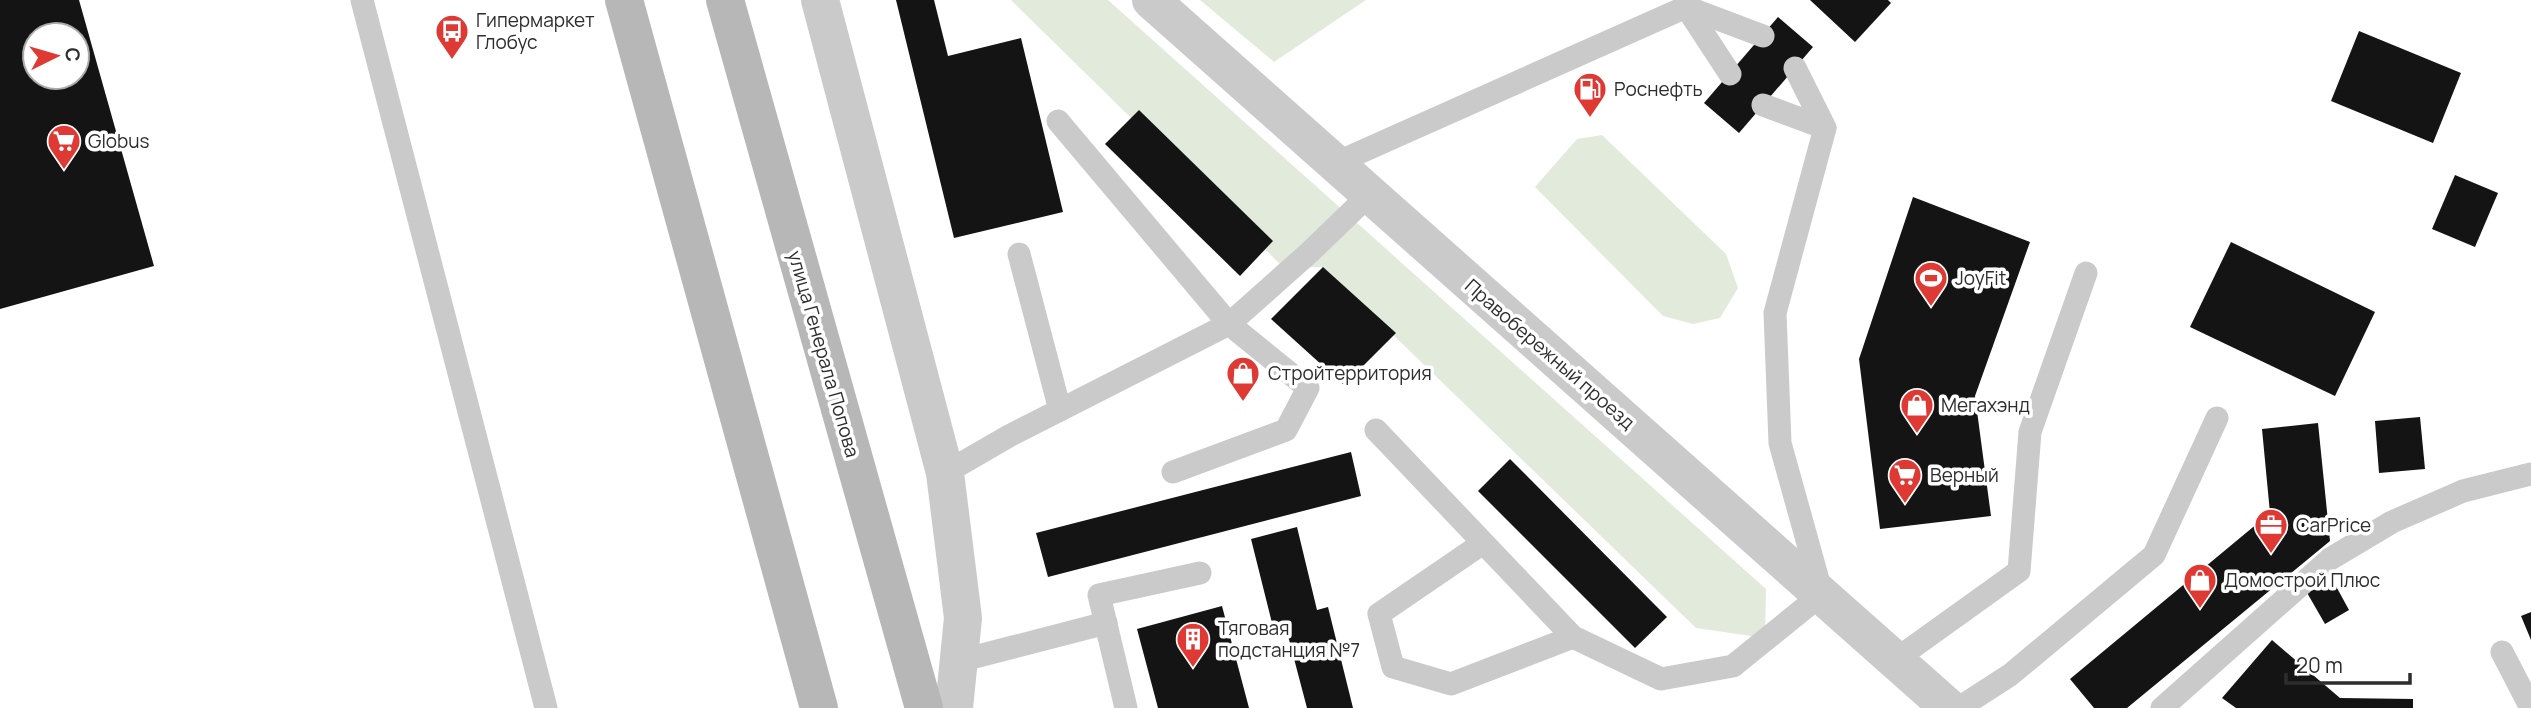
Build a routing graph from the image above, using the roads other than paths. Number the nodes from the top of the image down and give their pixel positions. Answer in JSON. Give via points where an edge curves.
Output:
{"nodes":[{"id":1,"x":362,"y":0,"type":"edge"},
{"id":2,"x":624,"y":0,"type":"edge"},
{"id":3,"x":724,"y":0,"type":"edge"},
{"id":4,"x":820,"y":0,"type":"edge"},
{"id":5,"x":1151,"y":0,"type":"edge"},
{"id":6,"x":1686,"y":7,"type":"junction"},
{"id":7,"x":1763,"y":36,"type":"dead end"},
{"id":8,"x":1795,"y":68,"type":"dead end"},
{"id":9,"x":1730,"y":74,"type":"dead end"},
{"id":10,"x":1763,"y":105,"type":"dead end"},
{"id":11,"x":1058,"y":121,"type":"dead end"},
{"id":12,"x":1825,"y":128,"type":"junction"},
{"id":13,"x":1336,"y":163,"type":"junction"},
{"id":14,"x":1369,"y":195,"type":"junction"},
{"id":15,"x":1019,"y":254,"type":"dead end"},
{"id":16,"x":2086,"y":272,"type":"dead end"},
{"id":17,"x":1229,"y":324,"type":"junction"},
{"id":18,"x":1060,"y":410,"type":"junction"},
{"id":19,"x":2217,"y":418,"type":"dead end"},
{"id":20,"x":1376,"y":430,"type":"dead end"},
{"id":21,"x":1173,"y":472,"type":"dead end"},
{"id":22,"x":945,"y":473,"type":"junction"},
{"id":23,"x":2531,"y":474,"type":"edge"},
{"id":24,"x":1483,"y":543,"type":"junction"},
{"id":25,"x":1200,"y":573,"type":"dead end"},
{"id":26,"x":1822,"y":594,"type":"junction"},
{"id":27,"x":1106,"y":623,"type":"junction"},
{"id":28,"x":1573,"y":637,"type":"junction"},
{"id":29,"x":2502,"y":652,"type":"dead end"},
{"id":30,"x":1895,"y":660,"type":"junction"},
{"id":31,"x":959,"y":661,"type":"junction"},
{"id":32,"x":546,"y":708,"type":"edge"},
{"id":33,"x":820,"y":708,"type":"edge"},
{"id":34,"x":924,"y":708,"type":"edge"},
{"id":35,"x":954,"y":708,"type":"edge"},
{"id":36,"x":1126,"y":708,"type":"edge"},
{"id":37,"x":1949,"y":708,"type":"edge"},
{"id":38,"x":1959,"y":708,"type":"edge"},
{"id":39,"x":2162,"y":708,"type":"edge"},
{"id":40,"x":2531,"y":708,"type":"edge"}],
"edges":[{"from":1,"to":32,"type":"lane"},
{"from":2,"to":33,"type":"main road"},
{"from":3,"to":34,"type":"main road","name":"улица Генерала Попова"},
{"from":4,"to":22,"type":"street"},
{"from":5,"to":13,"type":"street","name":"Правобережный проезд"},
{"from":6,"to":7,"type":"lane"},
{"from":6,"to":9,"type":"lane"},
{"from":6,"to":13,"type":"lane"},
{"from":8,"to":12,"type":"lane"},
{"from":10,"to":12,"type":"lane"},
{"from":11,"to":17,"type":"lane"},
{"from":12,"to":26,"type":"lane","via":[[1775,313],[1780,443]]},
{"from":13,"to":14,"type":"street","name":"Правобережный проезд"},
{"from":14,"to":17,"type":"lane"},
{"from":14,"to":26,"type":"street","name":"Правобережный проезд"},
{"from":15,"to":18,"type":"lane"},
{"from":16,"to":30,"type":"lane","via":[[2030,432],[2019,571]]},
{"from":17,"to":18,"type":"lane"},
{"from":17,"to":21,"type":"lane","via":[[1308,388],[1286,430]]},
{"from":18,"to":22,"type":"lane"},
{"from":19,"to":38,"type":"lane","via":[[2154,555],[2010,676]]},
{"from":20,"to":24,"type":"lane"},
{"from":22,"to":31,"type":"street","via":[[963,618]]},
{"from":23,"to":39,"type":"lane","via":[[2463,491],[2392,522],[2330,559]]},
{"from":24,"to":28,"type":"lane"},
{"from":24,"to":28,"type":"lane","via":[[1379,614],[1393,667],[1451,684]]},
{"from":25,"to":27,"type":"lane","via":[[1099,596]]},
{"from":26,"to":28,"type":"lane","via":[[1733,666],[1661,679]]},
{"from":26,"to":30,"type":"street","name":"Правобережный проезд"},
{"from":27,"to":31,"type":"lane"},
{"from":27,"to":36,"type":"lane"},
{"from":29,"to":40,"type":"lane"},
{"from":30,"to":37,"type":"street","name":"Правобережный проезд"},
{"from":31,"to":35,"type":"street"}]}
